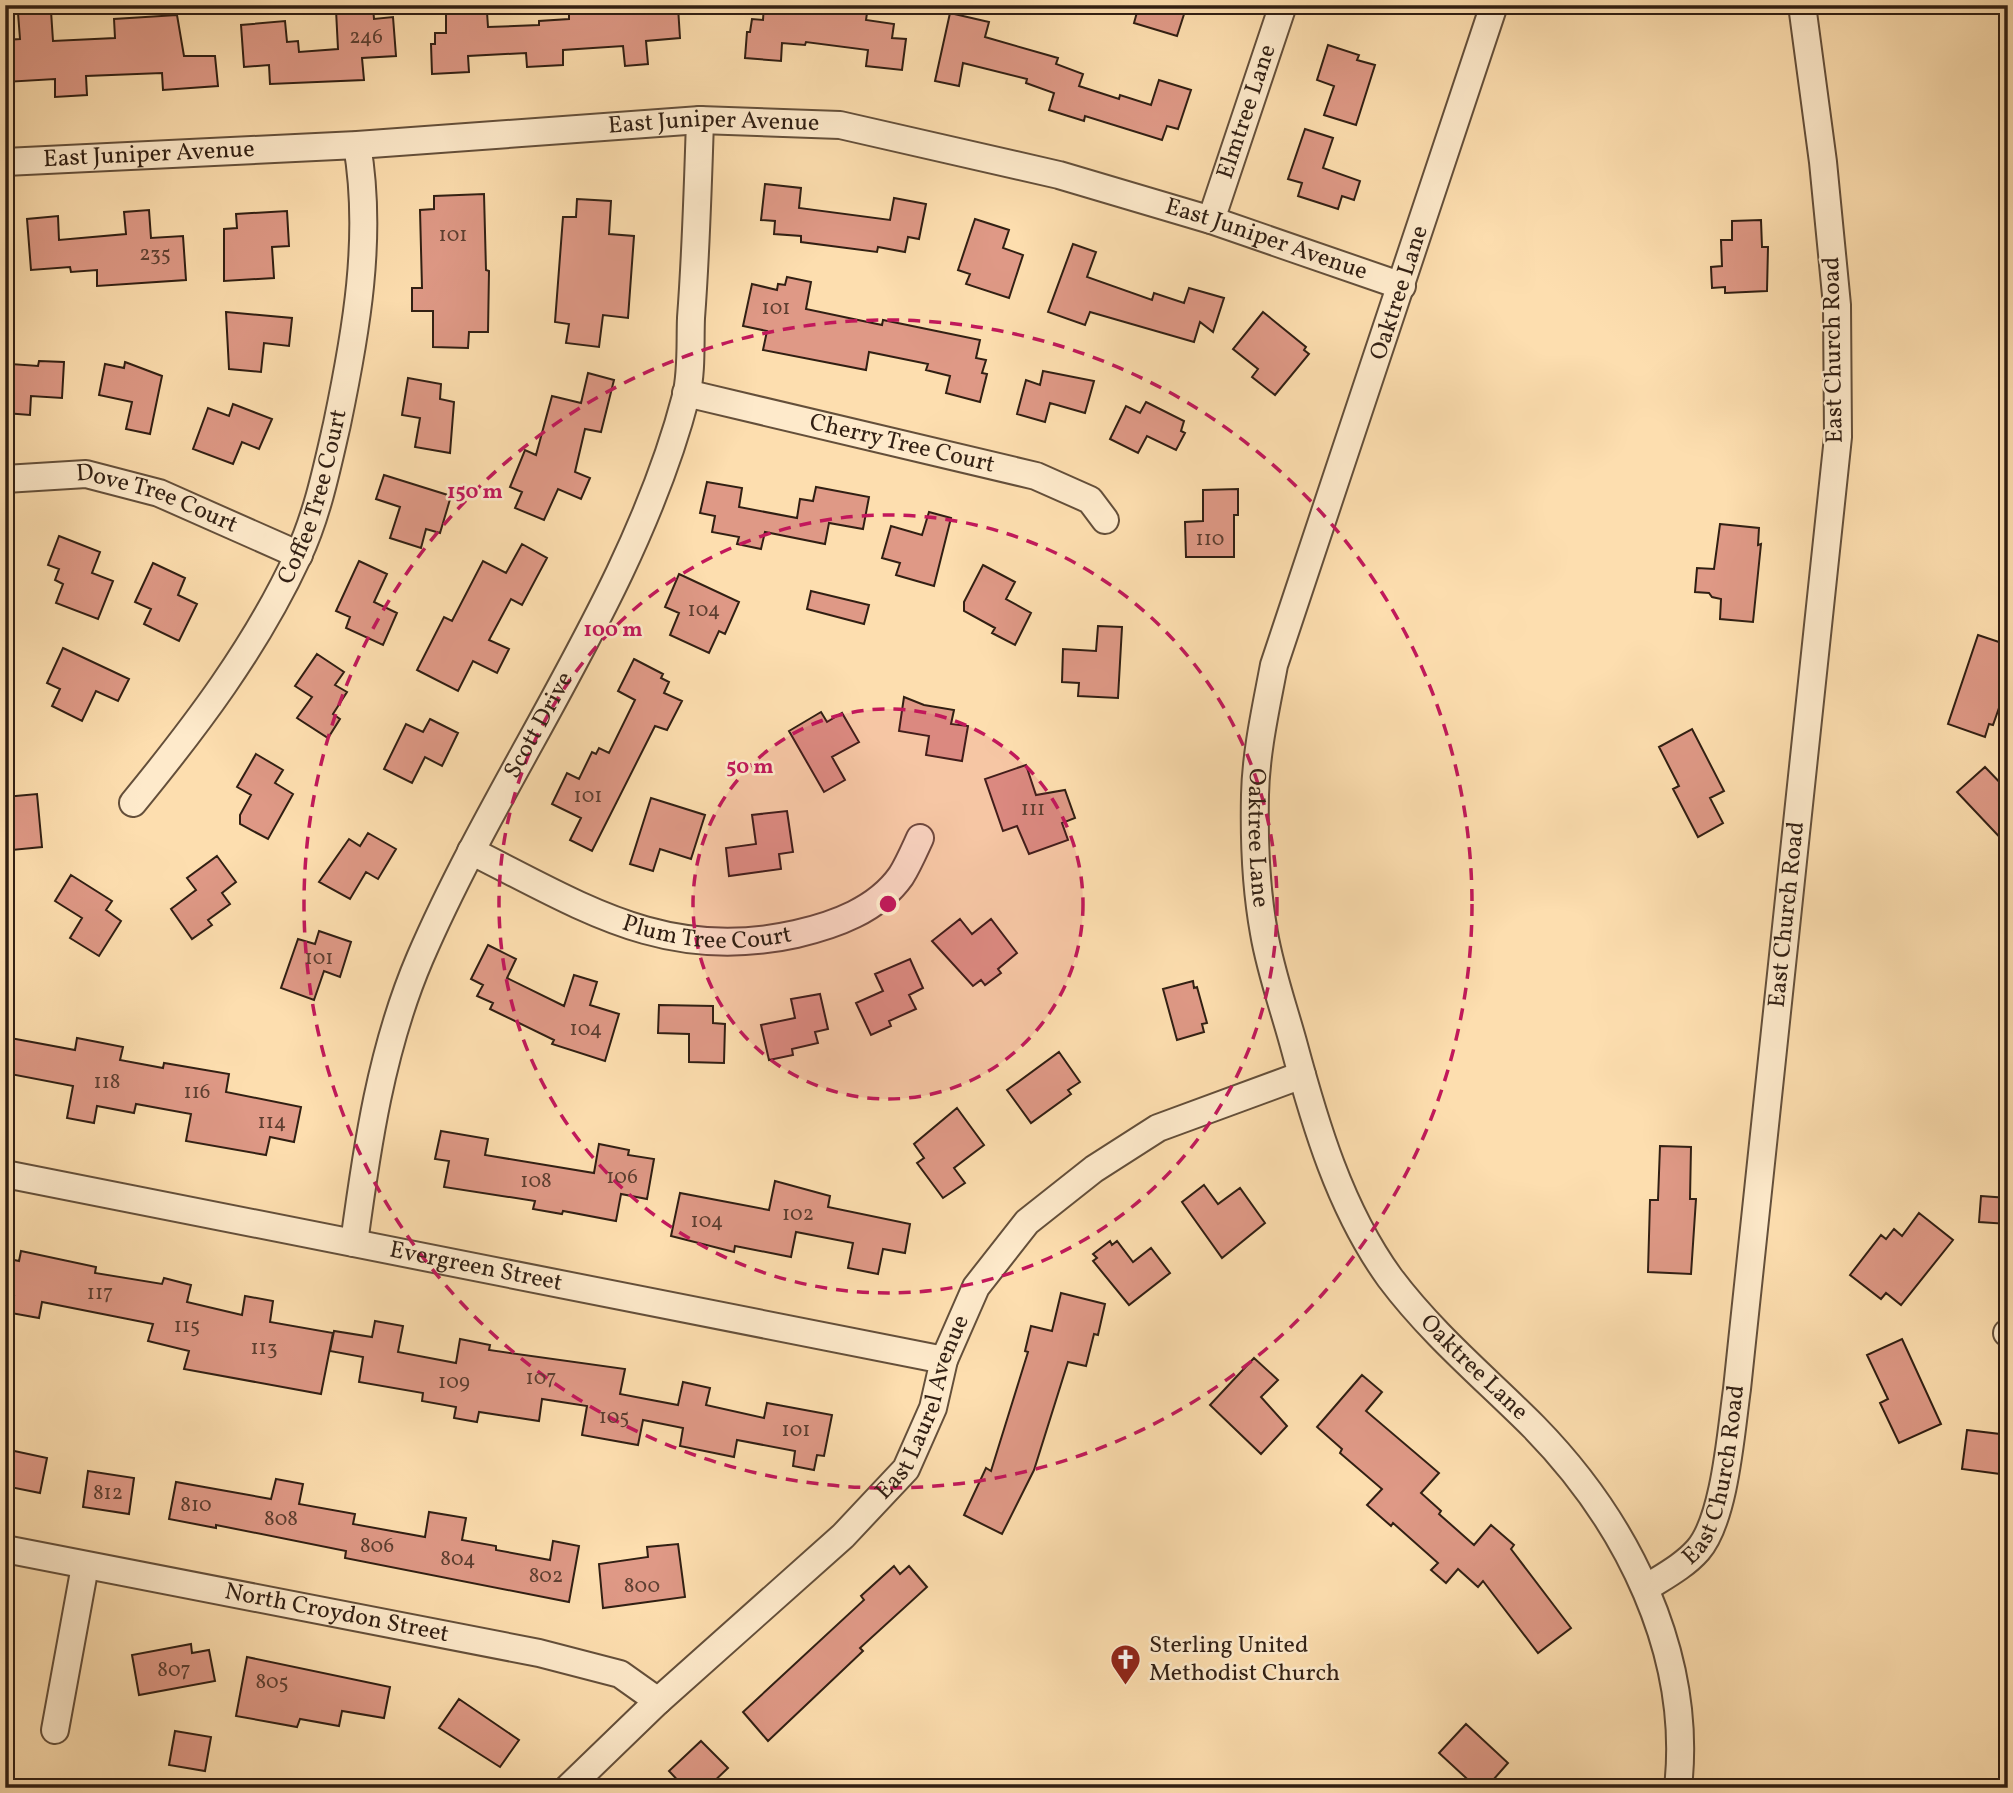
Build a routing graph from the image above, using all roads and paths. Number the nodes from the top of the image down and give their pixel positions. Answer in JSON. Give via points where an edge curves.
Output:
{"nodes":[{"id":1,"x":1283,"y":5,"type":"edge"},
{"id":2,"x":1494,"y":5,"type":"edge"},
{"id":3,"x":1802,"y":5,"type":"edge"},
{"id":4,"x":700,"y":120,"type":"junction"},
{"id":5,"x":357,"y":145,"type":"junction"},
{"id":6,"x":5,"y":162,"type":"edge"},
{"id":7,"x":1211,"y":220,"type":"junction"},
{"id":8,"x":1402,"y":286,"type":"junction"},
{"id":9,"x":686,"y":393,"type":"junction"},
{"id":10,"x":5,"y":479,"type":"edge"},
{"id":11,"x":1105,"y":520,"type":"dead end"},
{"id":12,"x":299,"y":555,"type":"junction"},
{"id":13,"x":133,"y":803,"type":"dead end"},
{"id":14,"x":920,"y":838,"type":"dead end"},
{"id":15,"x":471,"y":851,"type":"junction"},
{"id":16,"x":1302,"y":1075,"type":"junction"},
{"id":17,"x":5,"y":1174,"type":"edge"},
{"id":18,"x":354,"y":1244,"type":"junction"},
{"id":19,"x":944,"y":1360,"type":"junction"},
{"id":20,"x":5,"y":1549,"type":"edge"},
{"id":21,"x":85,"y":1566,"type":"junction"},
{"id":22,"x":1646,"y":1588,"type":"junction"},
{"id":23,"x":658,"y":1701,"type":"junction"},
{"id":24,"x":55,"y":1730,"type":"dead end"},
{"id":25,"x":568,"y":1788,"type":"edge"},
{"id":26,"x":1678,"y":1788,"type":"edge"}],
"edges":[{"from":1,"to":7,"type":"street","name":"Elmtree Lane"},
{"from":2,"to":8,"type":"street","name":"Oaktree Lane"},
{"from":3,"to":22,"type":"street","name":"East Church Road","via":[[1837,305],[1838,437],[1737,1389],[1723,1480],[1713,1520],[1699,1549]]},
{"from":4,"to":5,"type":"street","name":"East Juniper Avenue"},
{"from":4,"to":7,"type":"street","name":"East Juniper Avenue","via":[[840,125],[1059,175]]},
{"from":4,"to":9,"type":"street","name":"Scott Drive"},
{"from":5,"to":6,"type":"street","name":"East Juniper Avenue"},
{"from":5,"to":12,"type":"street","name":"Coffee Tree Court","via":[[363,178],[363,239],[350,360],[327,471]]},
{"from":7,"to":8,"type":"street","name":"East Juniper Avenue"},
{"from":8,"to":16,"type":"street","name":"Oaktree Lane","via":[[1275,665],[1260,741],[1256,846],[1264,933]]},
{"from":9,"to":11,"type":"street","name":"Cherry Tree Court","via":[[1037,476],[1090,500]]},
{"from":9,"to":15,"type":"street","name":"Scott Drive","via":[[645,516]]},
{"from":10,"to":12,"type":"street","name":"Dove Tree Court","via":[[86,474],[147,490]]},
{"from":12,"to":13,"type":"street","name":"Coffee Tree Court","via":[[253,642],[200,720]]},
{"from":14,"to":15,"type":"street","name":"Plum Tree Court","via":[[900,877],[870,908],[814,929],[756,943],[704,943],[654,935],[597,914]]},
{"from":15,"to":18,"type":"street","name":"Scott Drive","via":[[419,961],[390,1043],[368,1143]]},
{"from":16,"to":19,"type":"street","name":"East Laurel Avenue","via":[[1158,1128],[1027,1222],[976,1287]]},
{"from":16,"to":22,"type":"street","name":"Oaktree Lane","via":[[1332,1172],[1388,1275],[1422,1320],[1575,1474]]},
{"from":17,"to":18,"type":"street","name":"Evergreen Street"},
{"from":18,"to":19,"type":"street","name":"Evergreen Street"},
{"from":19,"to":23,"type":"street","name":"East Laurel Avenue","via":[[933,1408],[906,1469],[843,1536]]},
{"from":20,"to":21,"type":"street","name":"North Croydon Street"},
{"from":21,"to":23,"type":"street","name":"North Croydon Street","via":[[539,1653],[620,1674]]},
{"from":21,"to":24,"type":"street"},
{"from":22,"to":26,"type":"street","via":[[1671,1668],[1681,1720]]},
{"from":23,"to":25,"type":"street","name":"East Laurel Avenue"}]}
